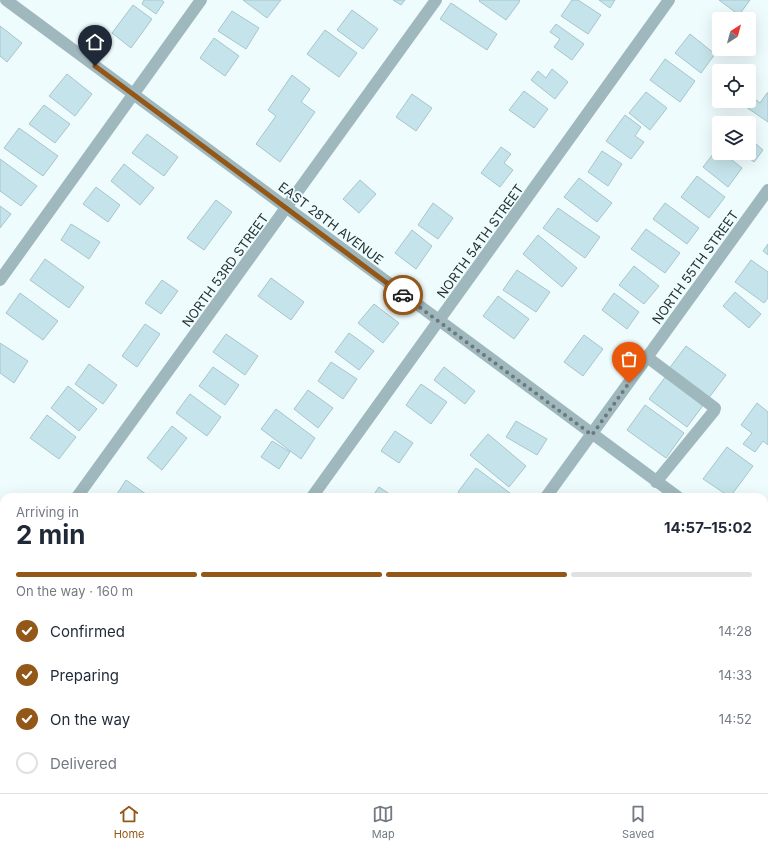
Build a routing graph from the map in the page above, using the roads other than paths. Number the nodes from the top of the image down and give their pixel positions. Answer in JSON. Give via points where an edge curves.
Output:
{"nodes":[{"id":1,"x":6,"y":0,"type":"edge"},
{"id":2,"x":201,"y":0,"type":"edge"},
{"id":3,"x":436,"y":0,"type":"edge"},
{"id":4,"x":669,"y":0,"type":"edge"},
{"id":5,"x":133,"y":94,"type":"junction"},
{"id":6,"x":768,"y":190,"type":"edge"},
{"id":7,"x":286,"y":208,"type":"junction"},
{"id":8,"x":0,"y":280,"type":"edge"},
{"id":9,"x":439,"y":322,"type":"junction"},
{"id":10,"x":647,"y":357,"type":"junction"},
{"id":11,"x":592,"y":435,"type":"junction"},
{"id":12,"x":656,"y":482,"type":"junction"},
{"id":13,"x":80,"y":493,"type":"edge"},
{"id":14,"x":315,"y":493,"type":"edge"},
{"id":15,"x":549,"y":493,"type":"edge"},
{"id":16,"x":672,"y":493,"type":"edge"}],
"edges":[{"from":1,"to":5,"type":"street","name":"EAST 28TH AVENUE"},
{"from":2,"to":5,"type":"street"},
{"from":3,"to":7,"type":"street","name":"NORTH 53RD STREET"},
{"from":4,"to":9,"type":"street","name":"NORTH 54TH STREET"},
{"from":5,"to":7,"type":"street","name":"EAST 28TH AVENUE"},
{"from":5,"to":8,"type":"street"},
{"from":6,"to":10,"type":"street","name":"NORTH 55TH STREET"},
{"from":7,"to":9,"type":"street","name":"EAST 28TH AVENUE"},
{"from":7,"to":13,"type":"street","name":"NORTH 53RD STREET"},
{"from":9,"to":11,"type":"street","name":"EAST 28TH AVENUE"},
{"from":9,"to":14,"type":"street","name":"NORTH 54TH STREET"},
{"from":10,"to":11,"type":"street","name":"NORTH 55TH STREET"},
{"from":10,"to":12,"type":"street","via":[[715,408]]},
{"from":11,"to":12,"type":"street","name":"EAST 28TH AVENUE"},
{"from":11,"to":15,"type":"street","name":"NORTH 55TH STREET"},
{"from":12,"to":16,"type":"street","name":"EAST 28TH AVENUE"}]}
